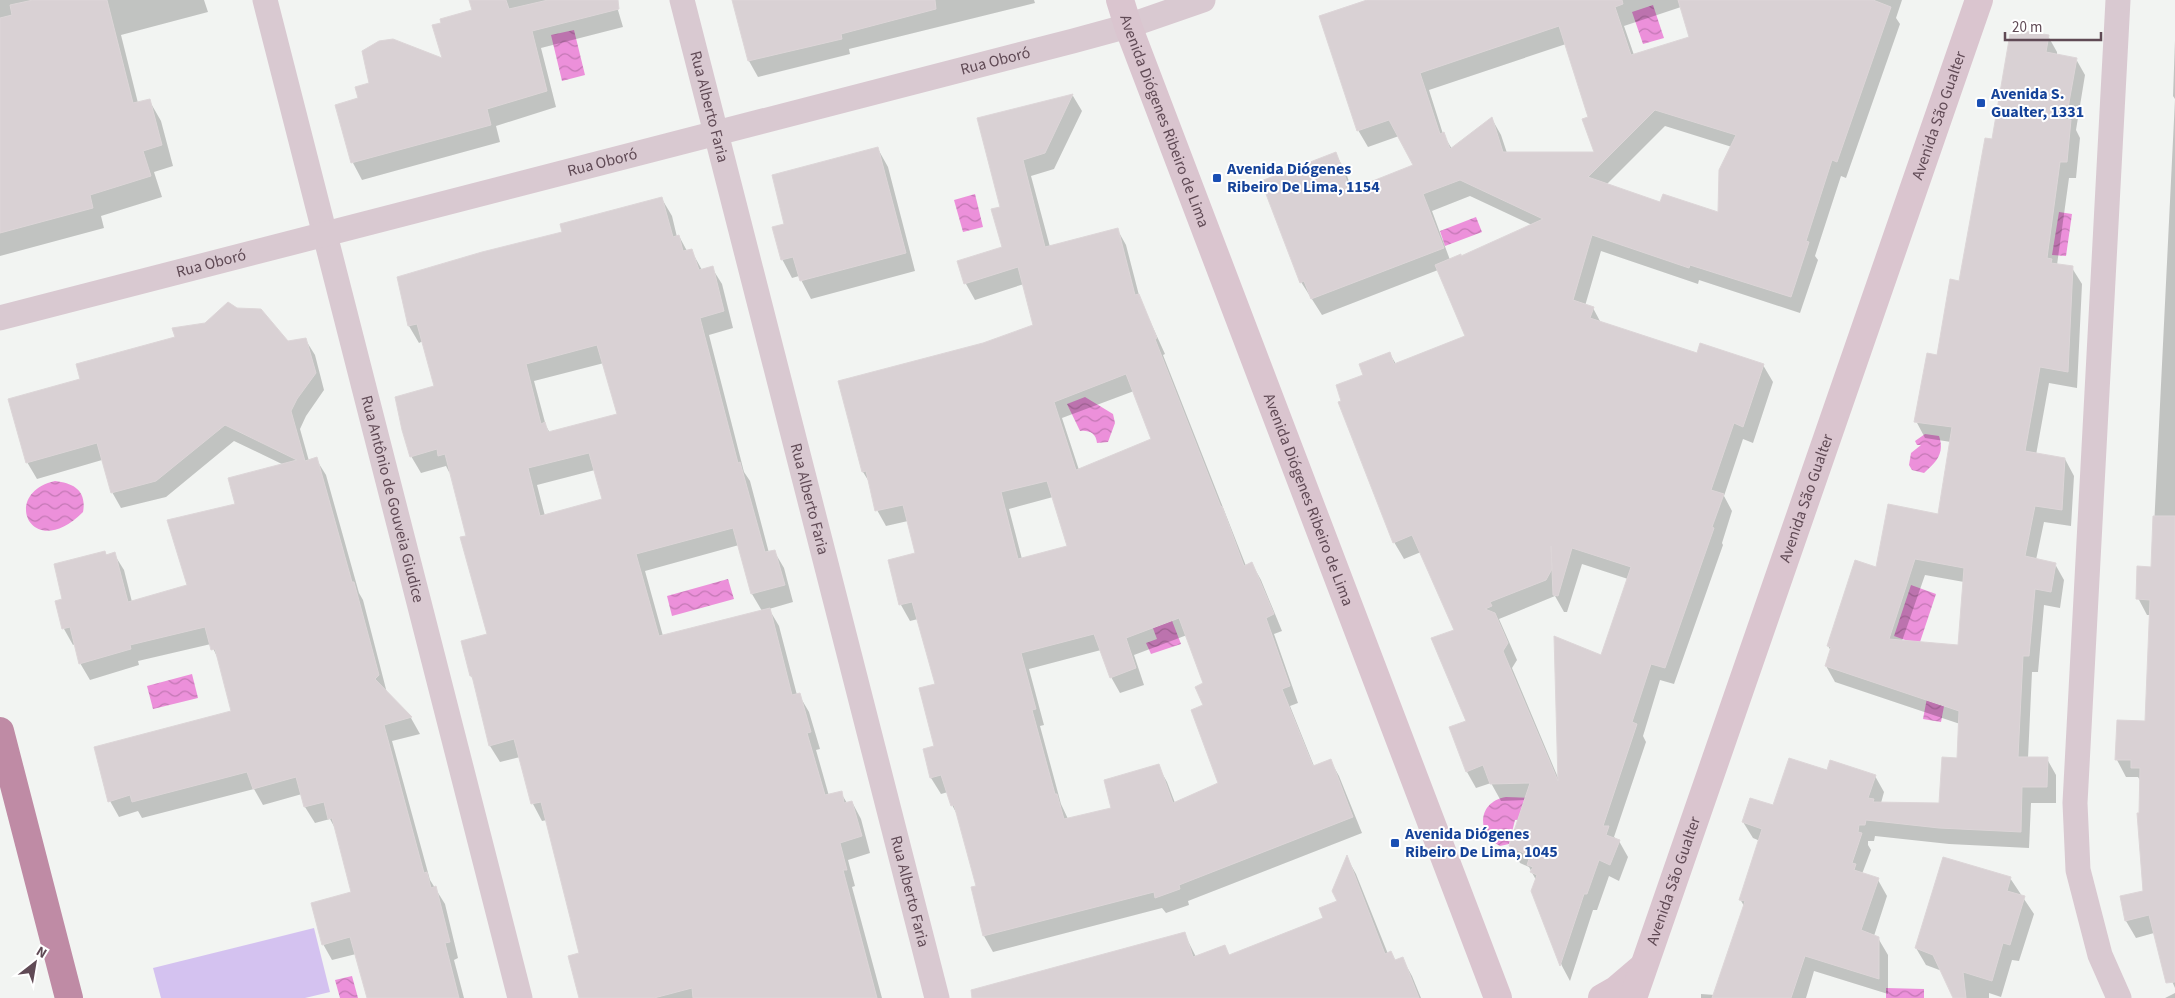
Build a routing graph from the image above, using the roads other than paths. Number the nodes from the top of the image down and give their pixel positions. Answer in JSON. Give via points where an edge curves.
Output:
{"nodes":[{"id":1,"x":265,"y":0,"type":"edge"},
{"id":2,"x":682,"y":0,"type":"edge"},
{"id":3,"x":1120,"y":0,"type":"edge"},
{"id":4,"x":1203,"y":0,"type":"edge"},
{"id":5,"x":1979,"y":0,"type":"edge"},
{"id":6,"x":2118,"y":0,"type":"edge"},
{"id":7,"x":1128,"y":26,"type":"junction"},
{"id":8,"x":717,"y":134,"type":"junction"},
{"id":9,"x":326,"y":232,"type":"junction"},
{"id":10,"x":0,"y":318,"type":"edge"},
{"id":11,"x":0,"y":731,"type":"edge"},
{"id":12,"x":1643,"y":967,"type":"junction"},
{"id":13,"x":1495,"y":990,"type":"edge"},
{"id":14,"x":69,"y":998,"type":"edge"},
{"id":15,"x":520,"y":998,"type":"edge"},
{"id":16,"x":937,"y":998,"type":"edge"},
{"id":17,"x":1521,"y":998,"type":"edge"},
{"id":18,"x":1602,"y":998,"type":"edge"},
{"id":19,"x":1633,"y":998,"type":"edge"},
{"id":20,"x":2119,"y":998,"type":"edge"}],
"edges":[{"from":1,"to":9,"type":"street","name":"Rua Antônio de Gouveia Giudice"},
{"from":2,"to":8,"type":"street","name":"Rua Alberto Faria"},
{"from":3,"to":7,"type":"main road","name":"Avenida Diógenes Ribeiro de Lima"},
{"from":4,"to":7,"type":"street","name":"Rua Oboró"},
{"from":5,"to":12,"type":"main road","name":"Avenida São Gualter"},
{"from":6,"to":20,"type":"street","via":[[2075,802],[2078,870],[2100,955]]},
{"from":7,"to":8,"type":"street","name":"Rua Oboró"},
{"from":7,"to":13,"type":"main road","name":"Avenida Diógenes Ribeiro de Lima"},
{"from":8,"to":9,"type":"street","name":"Rua Oboró"},
{"from":8,"to":16,"type":"street","name":"Rua Alberto Faria"},
{"from":9,"to":10,"type":"street","name":"Rua Oboró"},
{"from":9,"to":15,"type":"street","name":"Rua Antônio de Gouveia Giudice"},
{"from":11,"to":14,"type":"highway"},
{"from":12,"to":18,"type":"main road"},
{"from":12,"to":19,"type":"main road","name":"Avenida São Gualter"},
{"from":13,"to":17,"type":"main road"}]}
